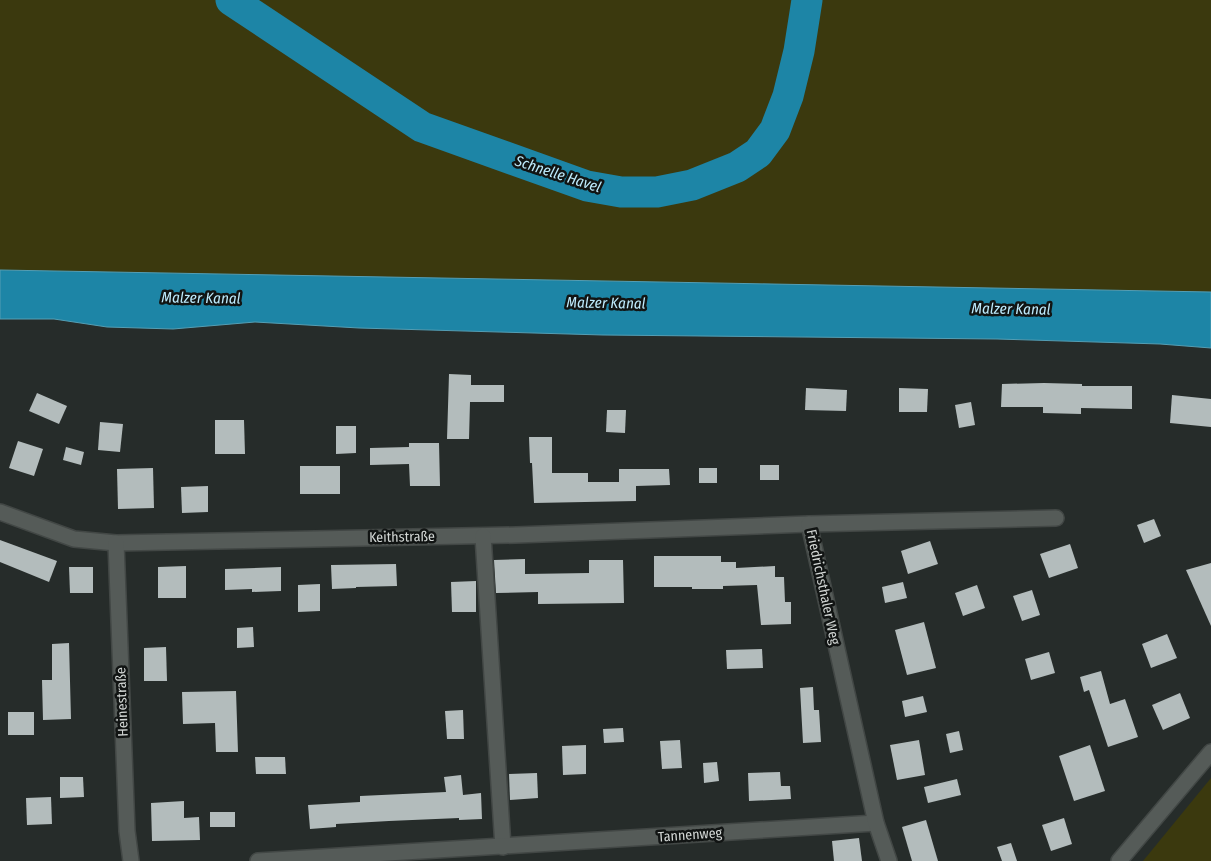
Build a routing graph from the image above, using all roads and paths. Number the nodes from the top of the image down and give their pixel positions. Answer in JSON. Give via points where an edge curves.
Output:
{"nodes":[{"id":1,"x":0,"y":512,"type":"edge"},
{"id":2,"x":1056,"y":518,"type":"dead end"},
{"id":3,"x":809,"y":524,"type":"junction"},
{"id":4,"x":483,"y":536,"type":"junction"},
{"id":5,"x":116,"y":542,"type":"junction"},
{"id":6,"x":1211,"y":752,"type":"edge"},
{"id":7,"x":876,"y":823,"type":"junction"},
{"id":8,"x":503,"y":846,"type":"junction"},
{"id":9,"x":132,"y":861,"type":"edge"},
{"id":10,"x":258,"y":861,"type":"edge"},
{"id":11,"x":890,"y":861,"type":"edge"},
{"id":12,"x":1119,"y":861,"type":"edge"}],
"edges":[{"from":1,"to":5,"type":"street","name":"Keithstraße","via":[[74,538]]},
{"from":2,"to":3,"type":"street","name":"Friedrichsthaler Weg"},
{"from":3,"to":4,"type":"street","name":"Keithstraße"},
{"from":3,"to":7,"type":"street","name":"Friedrichsthaler Weg"},
{"from":4,"to":5,"type":"street","name":"Keithstraße"},
{"from":4,"to":8,"type":"street"},
{"from":5,"to":9,"type":"street","name":"Heinestraße","via":[[127,831]]},
{"from":6,"to":12,"type":"street"},
{"from":7,"to":8,"type":"street","name":"Tannenweg"},
{"from":7,"to":11,"type":"street","name":"Friedrichsthaler Weg"},
{"from":8,"to":10,"type":"street","name":"Tannenweg"}]}
